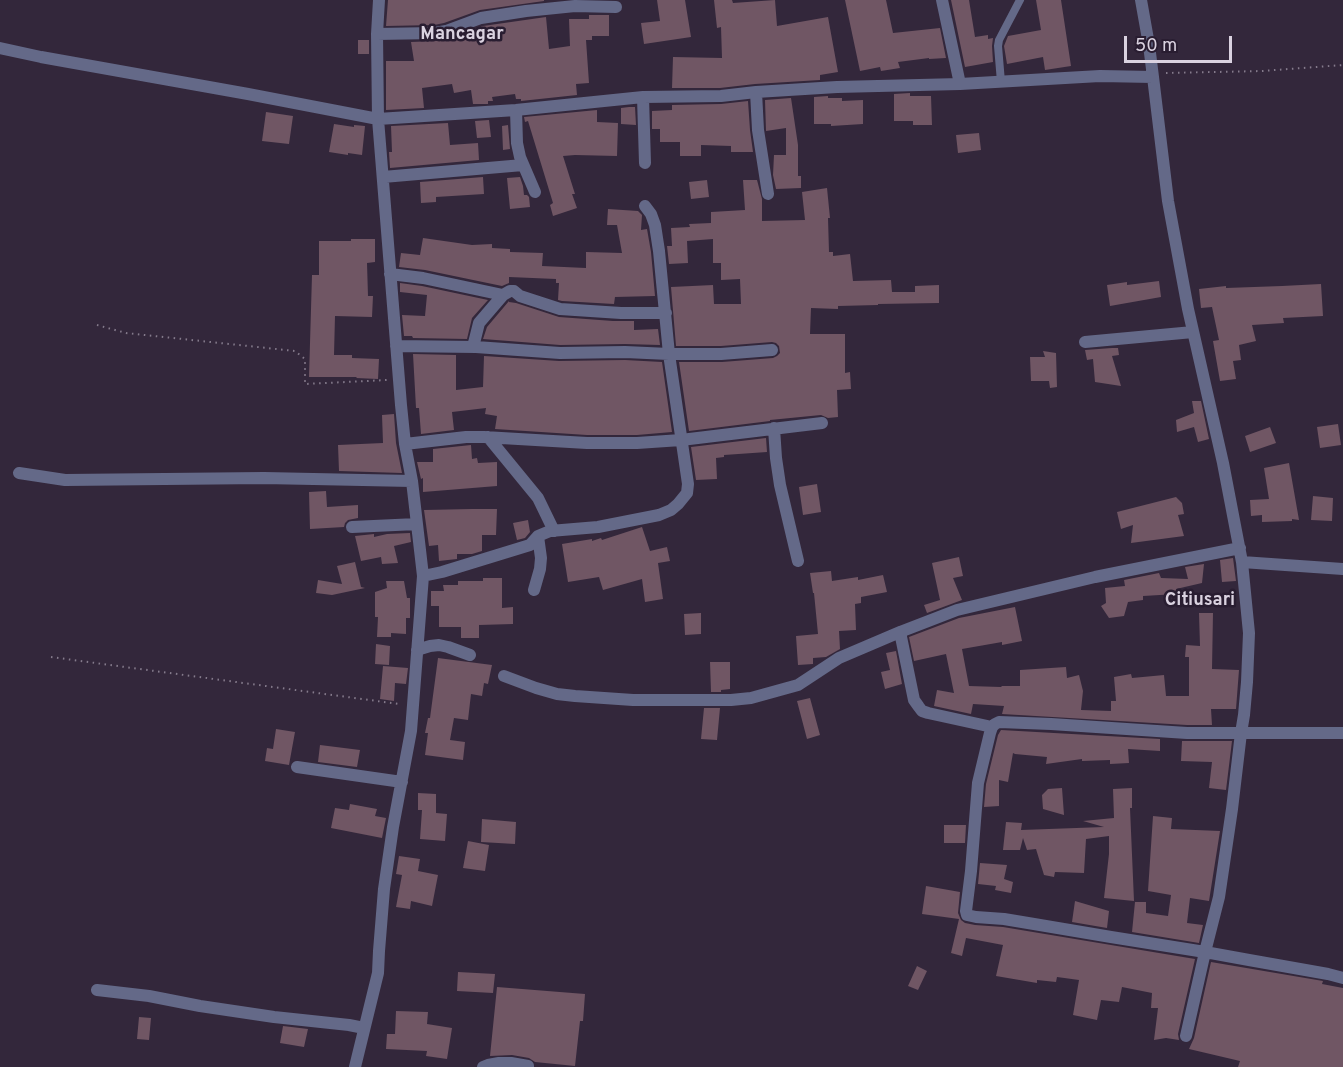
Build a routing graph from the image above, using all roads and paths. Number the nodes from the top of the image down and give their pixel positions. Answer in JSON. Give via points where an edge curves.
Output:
{"nodes":[{"id":1,"x":380,"y":0,"type":"edge"},
{"id":2,"x":942,"y":0,"type":"edge"},
{"id":3,"x":1020,"y":0,"type":"edge"},
{"id":4,"x":1141,"y":0,"type":"edge"},
{"id":5,"x":616,"y":7,"type":"dead end"},
{"id":6,"x":377,"y":34,"type":"junction"},
{"id":7,"x":0,"y":48,"type":"edge"},
{"id":8,"x":1343,"y":64,"type":"edge"},
{"id":9,"x":1153,"y":75,"type":"junction"},
{"id":10,"x":1001,"y":82,"type":"junction"},
{"id":11,"x":960,"y":84,"type":"junction"},
{"id":12,"x":756,"y":92,"type":"junction"},
{"id":13,"x":644,"y":97,"type":"junction"},
{"id":14,"x":516,"y":110,"type":"junction"},
{"id":15,"x":378,"y":119,"type":"junction"},
{"id":16,"x":645,"y":163,"type":"dead end"},
{"id":17,"x":517,"y":166,"type":"junction"},
{"id":18,"x":383,"y":177,"type":"junction"},
{"id":19,"x":535,"y":192,"type":"dead end"},
{"id":20,"x":768,"y":194,"type":"dead end"},
{"id":21,"x":645,"y":206,"type":"dead end"},
{"id":22,"x":390,"y":274,"type":"junction"},
{"id":23,"x":513,"y":294,"type":"junction"},
{"id":24,"x":666,"y":313,"type":"junction"},
{"id":25,"x":97,"y":325,"type":"dead end"},
{"id":26,"x":1193,"y":332,"type":"junction"},
{"id":27,"x":1085,"y":342,"type":"dead end"},
{"id":28,"x":396,"y":346,"type":"junction"},
{"id":29,"x":478,"y":347,"type":"junction"},
{"id":30,"x":772,"y":350,"type":"dead end"},
{"id":31,"x":669,"y":354,"type":"junction"},
{"id":32,"x":399,"y":378,"type":"junction"},
{"id":33,"x":822,"y":423,"type":"dead end"},
{"id":34,"x":774,"y":428,"type":"junction"},
{"id":35,"x":482,"y":437,"type":"junction"},
{"id":36,"x":681,"y":440,"type":"junction"},
{"id":37,"x":405,"y":444,"type":"junction"},
{"id":38,"x":18,"y":473,"type":"dead end"},
{"id":39,"x":412,"y":481,"type":"junction"},
{"id":40,"x":417,"y":524,"type":"junction"},
{"id":41,"x":352,"y":527,"type":"dead end"},
{"id":42,"x":545,"y":533,"type":"junction"},
{"id":43,"x":1240,"y":548,"type":"junction"},
{"id":44,"x":798,"y":561,"type":"dead end"},
{"id":45,"x":1242,"y":562,"type":"junction"},
{"id":46,"x":1343,"y":569,"type":"edge"},
{"id":47,"x":423,"y":576,"type":"junction"},
{"id":48,"x":534,"y":590,"type":"dead end"},
{"id":49,"x":900,"y":632,"type":"junction"},
{"id":50,"x":417,"y":650,"type":"junction"},
{"id":51,"x":470,"y":655,"type":"dead end"},
{"id":52,"x":51,"y":657,"type":"dead end"},
{"id":53,"x":504,"y":676,"type":"dead end"},
{"id":54,"x":413,"y":706,"type":"junction"},
{"id":55,"x":992,"y":727,"type":"junction"},
{"id":56,"x":1241,"y":733,"type":"junction"},
{"id":57,"x":1343,"y":733,"type":"edge"},
{"id":58,"x":297,"y":767,"type":"dead end"},
{"id":59,"x":402,"y":782,"type":"junction"},
{"id":60,"x":1205,"y":952,"type":"junction"},
{"id":61,"x":1343,"y":978,"type":"edge"},
{"id":62,"x":97,"y":990,"type":"dead end"},
{"id":63,"x":364,"y":1028,"type":"junction"},
{"id":64,"x":1186,"y":1036,"type":"dead end"},
{"id":65,"x":528,"y":1066,"type":"edge"},
{"id":66,"x":355,"y":1067,"type":"edge"},
{"id":67,"x":483,"y":1067,"type":"edge"}],
"edges":[{"from":1,"to":6,"type":"street"},
{"from":2,"to":11,"type":"street"},
{"from":3,"to":10,"type":"lane","via":[[999,40]]},
{"from":4,"to":9,"type":"street"},
{"from":5,"to":6,"type":"street","via":[[526,11],[481,18],[435,33]]},
{"from":6,"to":15,"type":"street"},
{"from":7,"to":15,"type":"street"},
{"from":8,"to":9,"type":"path"},
{"from":9,"to":10,"type":"street"},
{"from":9,"to":26,"type":"street","via":[[1168,201]]},
{"from":10,"to":11,"type":"street"},
{"from":11,"to":12,"type":"street"},
{"from":12,"to":13,"type":"street"},
{"from":12,"to":20,"type":"street"},
{"from":13,"to":14,"type":"street"},
{"from":13,"to":16,"type":"street"},
{"from":14,"to":15,"type":"street"},
{"from":14,"to":17,"type":"street"},
{"from":15,"to":18,"type":"street"},
{"from":17,"to":18,"type":"street"},
{"from":17,"to":19,"type":"street"},
{"from":18,"to":22,"type":"street"},
{"from":21,"to":24,"type":"street","via":[[655,225]]},
{"from":22,"to":23,"type":"street"},
{"from":22,"to":28,"type":"street"},
{"from":23,"to":24,"type":"street","via":[[560,309]]},
{"from":23,"to":29,"type":"street","via":[[479,323]]},
{"from":24,"to":31,"type":"street"},
{"from":25,"to":32,"type":"path","via":[[126,333],[295,351],[305,359],[305,384]]},
{"from":26,"to":27,"type":"street"},
{"from":26,"to":43,"type":"street"},
{"from":28,"to":29,"type":"street"},
{"from":28,"to":32,"type":"street"},
{"from":29,"to":31,"type":"street"},
{"from":30,"to":31,"type":"street"},
{"from":31,"to":36,"type":"street"},
{"from":32,"to":37,"type":"street"},
{"from":33,"to":34,"type":"street"},
{"from":34,"to":36,"type":"street"},
{"from":34,"to":44,"type":"street","via":[[780,484]]},
{"from":35,"to":36,"type":"street","via":[[587,443]]},
{"from":35,"to":37,"type":"street"},
{"from":35,"to":42,"type":"street","via":[[538,498]]},
{"from":36,"to":42,"type":"street","via":[[687,493],[671,510],[617,524]]},
{"from":37,"to":39,"type":"street"},
{"from":38,"to":39,"type":"street","via":[[65,480]]},
{"from":39,"to":40,"type":"street"},
{"from":40,"to":41,"type":"street"},
{"from":40,"to":47,"type":"street"},
{"from":42,"to":47,"type":"street","via":[[530,545]]},
{"from":42,"to":48,"type":"street"},
{"from":43,"to":45,"type":"street"},
{"from":43,"to":49,"type":"street","via":[[957,610]]},
{"from":45,"to":46,"type":"street"},
{"from":45,"to":56,"type":"street","via":[[1249,633]]},
{"from":47,"to":50,"type":"street"},
{"from":49,"to":53,"type":"street","via":[[839,658],[798,685],[751,698],[633,700],[575,696]]},
{"from":49,"to":55,"type":"street","via":[[919,707],[928,713]]},
{"from":50,"to":51,"type":"street","via":[[439,645]]},
{"from":50,"to":54,"type":"street"},
{"from":52,"to":54,"type":"path"},
{"from":54,"to":59,"type":"street"},
{"from":55,"to":56,"type":"street","via":[[999,722]]},
{"from":55,"to":60,"type":"street","via":[[978,783],[967,915]]},
{"from":56,"to":57,"type":"street"},
{"from":56,"to":60,"type":"street","via":[[1219,897]]},
{"from":58,"to":59,"type":"street"},
{"from":59,"to":63,"type":"street","via":[[384,889],[378,973]]},
{"from":60,"to":61,"type":"street"},
{"from":60,"to":64,"type":"street"},
{"from":62,"to":63,"type":"street"},
{"from":63,"to":66,"type":"street"},
{"from":65,"to":67,"type":"street","via":[[499,1063]]}]}
